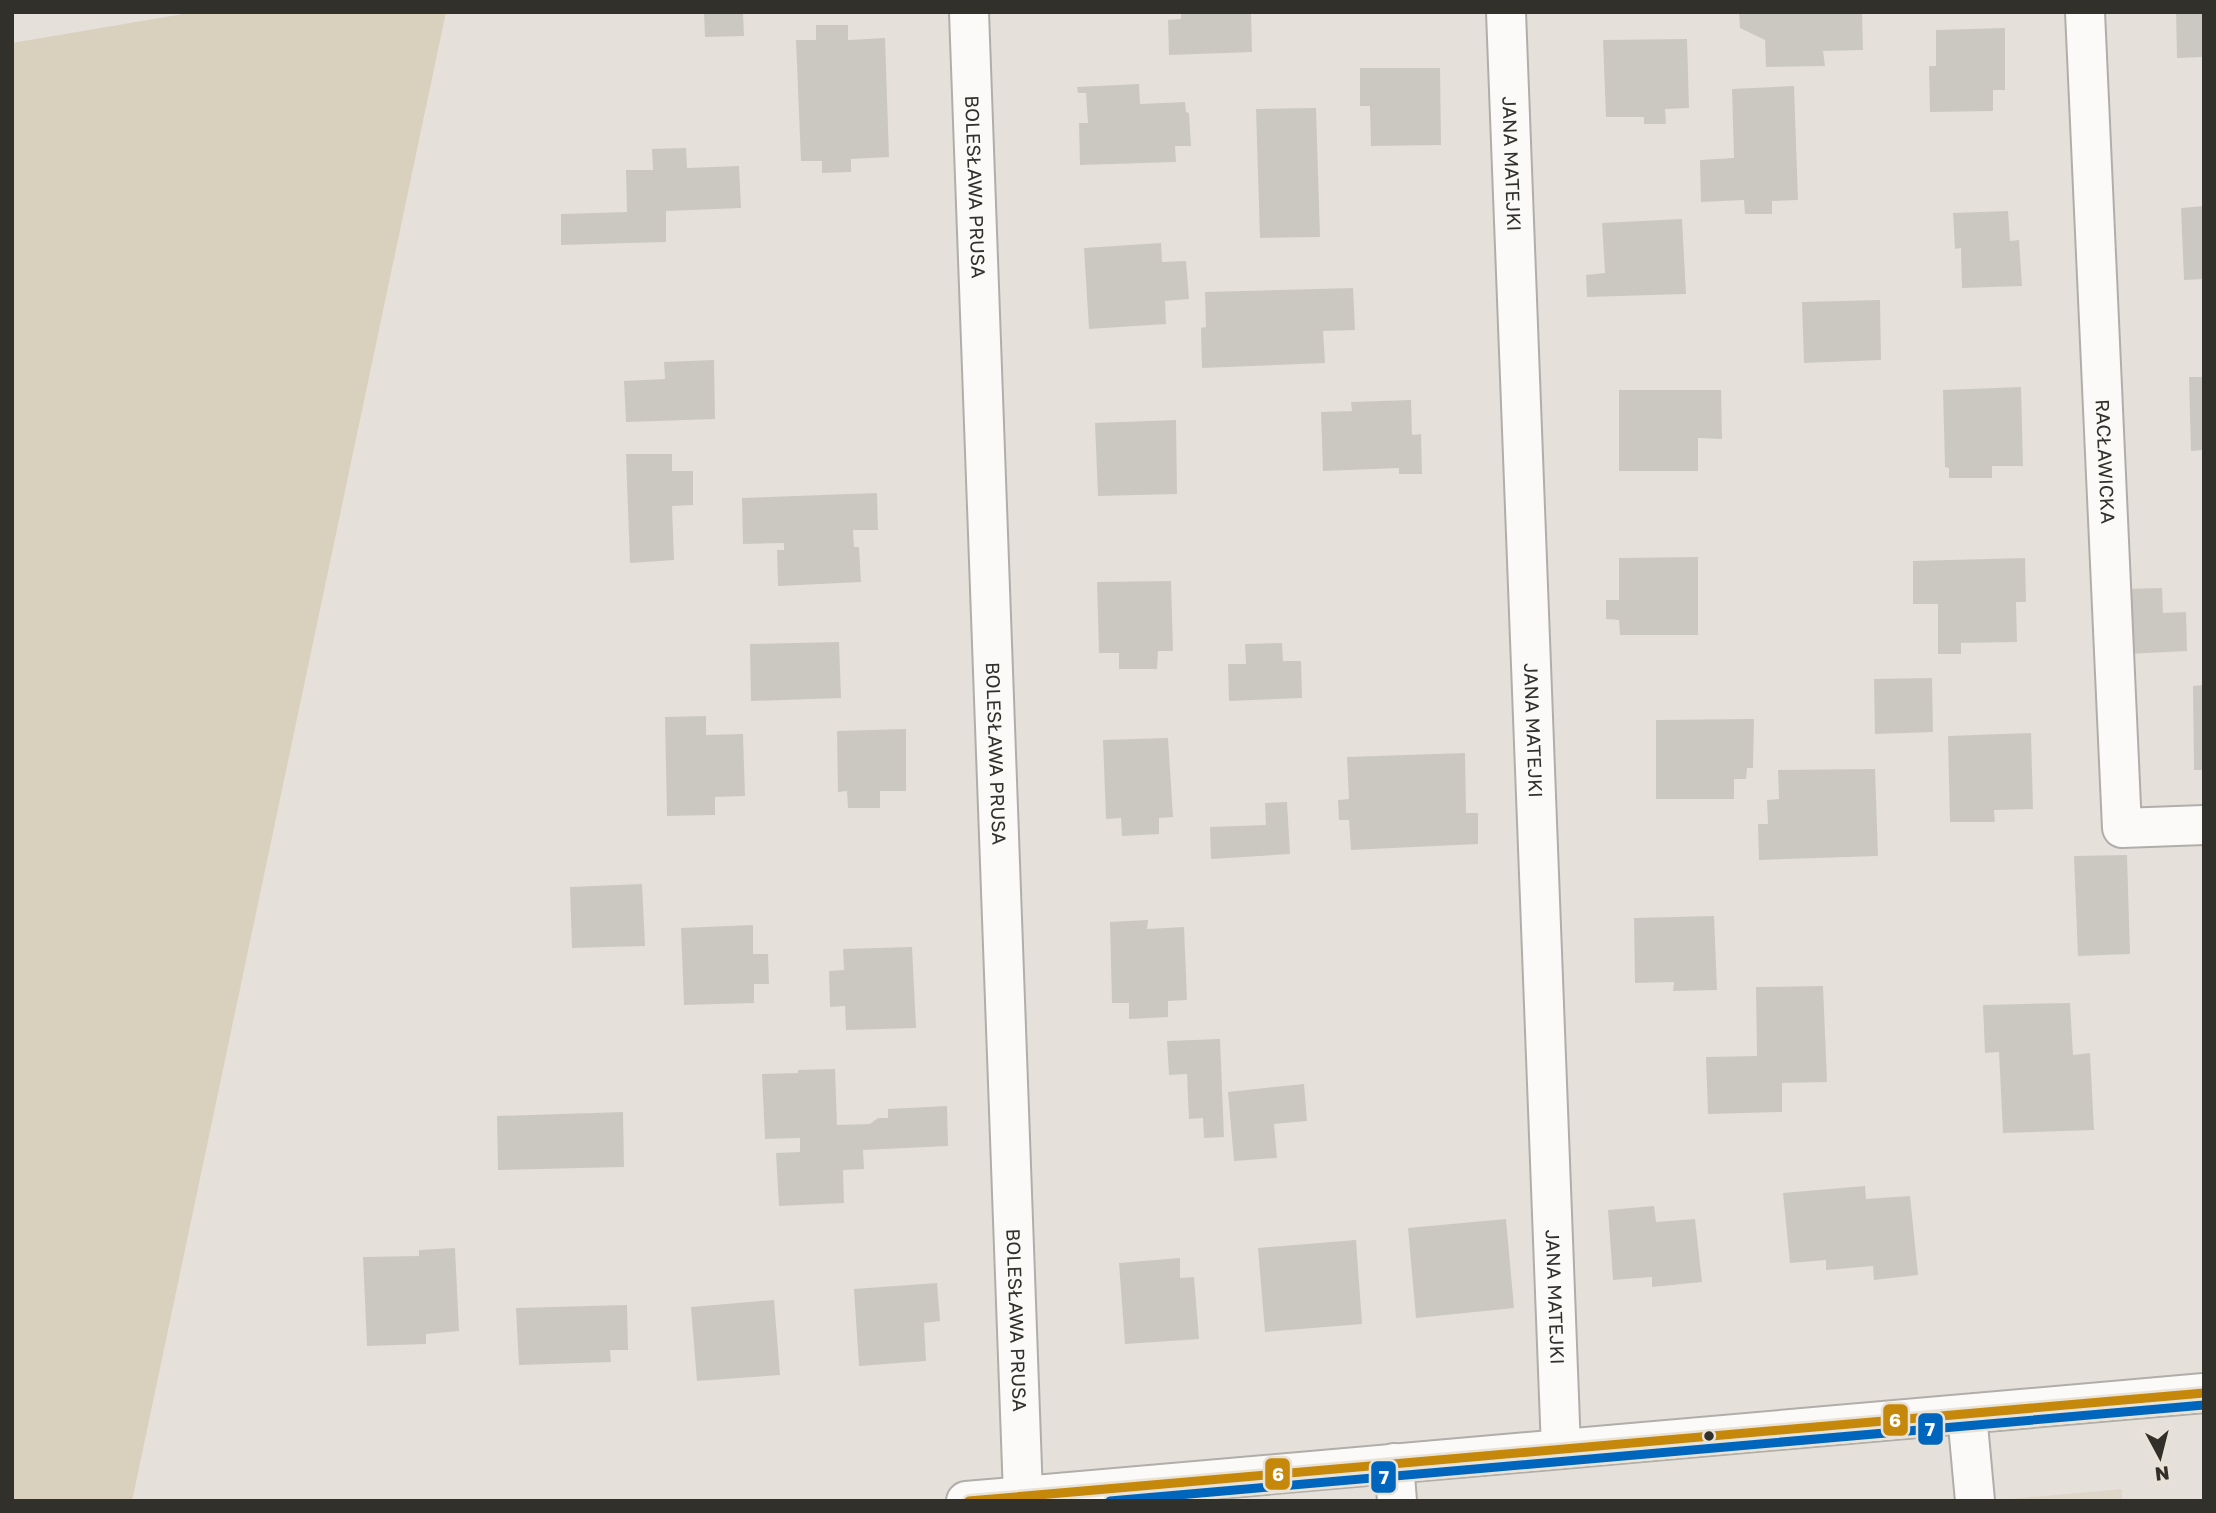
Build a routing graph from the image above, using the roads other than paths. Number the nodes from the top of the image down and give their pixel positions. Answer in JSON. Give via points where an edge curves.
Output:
{"nodes":[{"id":1,"x":970,"y":12,"type":"edge"},
{"id":2,"x":1506,"y":12,"type":"edge"},
{"id":3,"x":2085,"y":12,"type":"edge"},
{"id":4,"x":2204,"y":825,"type":"edge"},
{"id":5,"x":2204,"y":1393,"type":"edge"},
{"id":6,"x":1967,"y":1414,"type":"junction"},
{"id":7,"x":1561,"y":1449,"type":"junction"},
{"id":8,"x":1394,"y":1464,"type":"junction"},
{"id":9,"x":1023,"y":1495,"type":"junction"},
{"id":10,"x":966,"y":1501,"type":"edge"},
{"id":11,"x":1397,"y":1501,"type":"edge"},
{"id":12,"x":1975,"y":1501,"type":"edge"}],
"edges":[{"from":1,"to":9,"type":"street","name":"BOLESŁAWA PRUSA"},
{"from":2,"to":7,"type":"street","name":"JANA MATEJKI"},
{"from":3,"to":4,"type":"street","name":"RACŁAWICKA","via":[[2122,828]]},
{"from":5,"to":6,"type":"street"},
{"from":6,"to":7,"type":"street"},
{"from":6,"to":12,"type":"street"},
{"from":7,"to":8,"type":"street"},
{"from":8,"to":9,"type":"street"},
{"from":8,"to":11,"type":"street"},
{"from":9,"to":10,"type":"street"}]}
